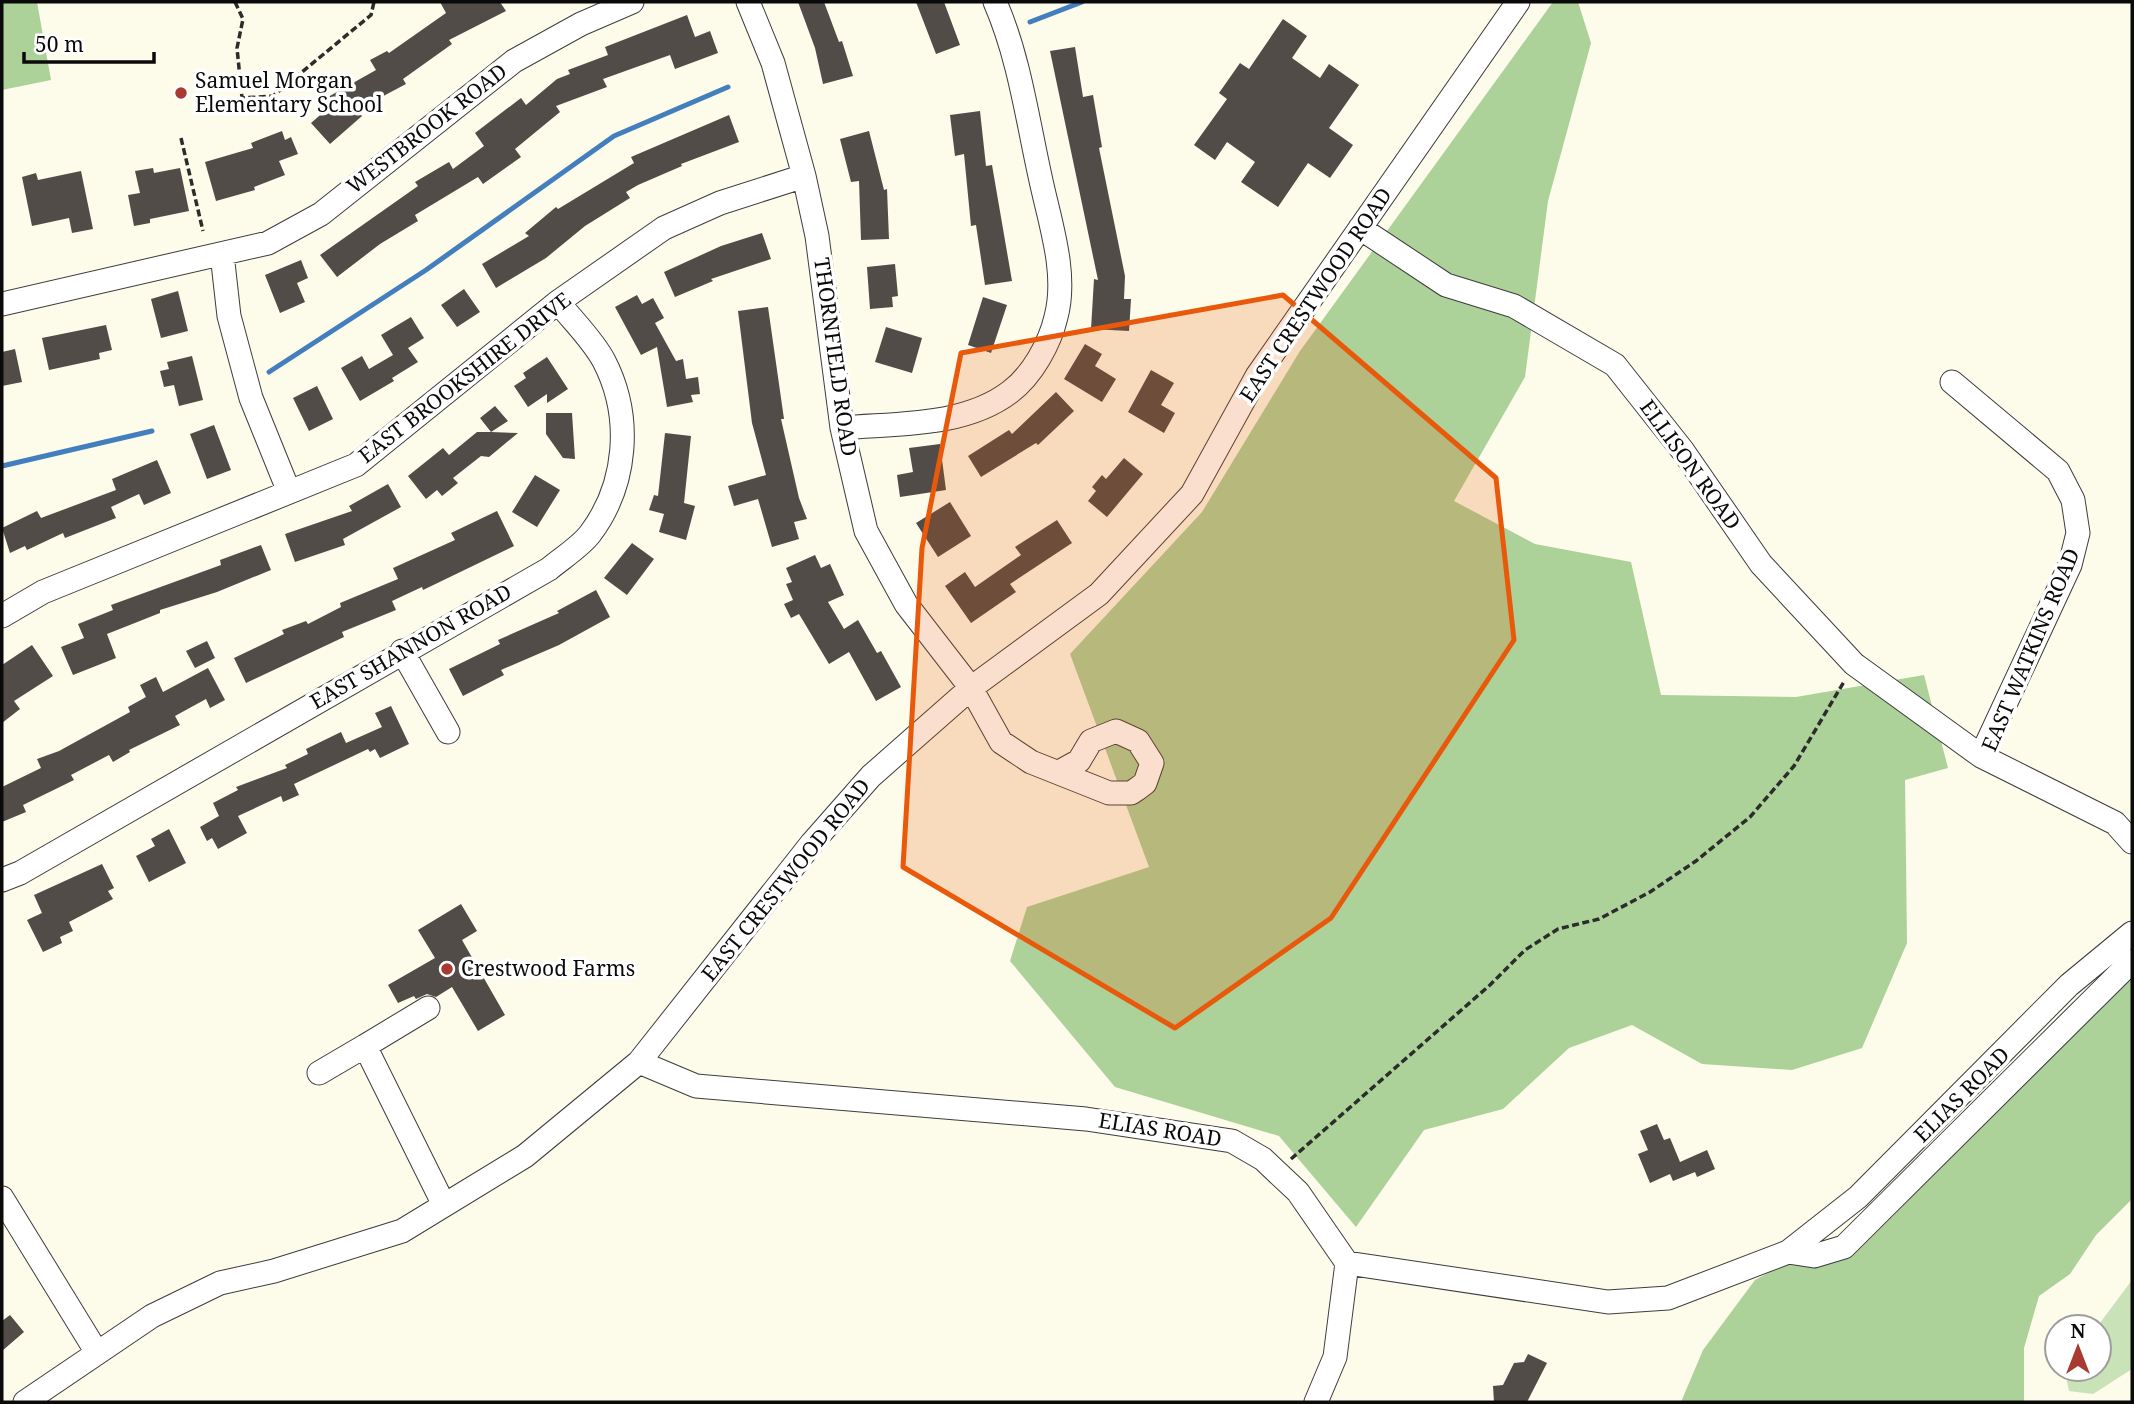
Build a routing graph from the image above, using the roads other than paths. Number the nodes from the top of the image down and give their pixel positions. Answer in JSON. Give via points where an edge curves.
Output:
{"nodes":[{"id":1,"x":632,"y":2,"type":"edge"},
{"id":2,"x":748,"y":2,"type":"edge"},
{"id":3,"x":995,"y":2,"type":"edge"},
{"id":4,"x":1518,"y":2,"type":"edge"},
{"id":5,"x":804,"y":176,"type":"junction"},
{"id":6,"x":1360,"y":229,"type":"junction"},
{"id":7,"x":222,"y":254,"type":"junction"},
{"id":8,"x":558,"y":302,"type":"junction"},
{"id":9,"x":2,"y":304,"type":"edge"},
{"id":10,"x":1952,"y":382,"type":"dead end"},
{"id":11,"x":842,"y":428,"type":"junction"},
{"id":12,"x":289,"y":492,"type":"junction"},
{"id":13,"x":2,"y":616,"type":"edge"},
{"id":14,"x":402,"y":651,"type":"junction"},
{"id":15,"x":971,"y":688,"type":"junction"},
{"id":16,"x":449,"y":732,"type":"dead end"},
{"id":17,"x":1981,"y":756,"type":"junction"},
{"id":18,"x":1059,"y":772,"type":"dead end"},
{"id":19,"x":2132,"y":842,"type":"edge"},
{"id":20,"x":2,"y":880,"type":"edge"},
{"id":21,"x":2132,"y":933,"type":"edge"},
{"id":22,"x":2132,"y":961,"type":"edge"},
{"id":23,"x":428,"y":1008,"type":"dead end"},
{"id":24,"x":365,"y":1046,"type":"junction"},
{"id":25,"x":639,"y":1062,"type":"junction"},
{"id":26,"x":319,"y":1073,"type":"dead end"},
{"id":27,"x":444,"y":1205,"type":"junction"},
{"id":28,"x":5,"y":1212,"type":"edge"},
{"id":29,"x":1788,"y":1252,"type":"junction"},
{"id":30,"x":1347,"y":1263,"type":"junction"},
{"id":31,"x":96,"y":1351,"type":"junction"},
{"id":32,"x":25,"y":1402,"type":"edge"},
{"id":33,"x":1316,"y":1402,"type":"edge"}],
"edges":[{"from":1,"to":7,"type":"street","name":"WESTBROOK ROAD","via":[[514,61],[321,214],[268,243]]},
{"from":2,"to":5,"type":"street","name":"THORNFIELD ROAD","via":[[773,63]]},
{"from":3,"to":11,"type":"street","via":[[1019,78],[1059,269],[1057,316],[1039,359],[1011,392],[966,415]]},
{"from":4,"to":6,"type":"street","name":"EAST CRESTWOOD ROAD"},
{"from":5,"to":8,"type":"street","name":"EAST BROOKSHIRE DRIVE","via":[[720,203],[664,229]]},
{"from":5,"to":11,"type":"street","name":"THORNFIELD ROAD","via":[[817,236]]},
{"from":6,"to":15,"type":"street","name":"EAST CRESTWOOD ROAD","via":[[1257,376],[1192,494],[1099,594]]},
{"from":6,"to":17,"type":"street","name":"ELLISON ROAD","via":[[1446,285],[1514,306],[1615,365],[1683,451],[1761,564],[1854,664]]},
{"from":7,"to":9,"type":"street","name":"WESTBROOK ROAD"},
{"from":7,"to":12,"type":"street","via":[[229,316],[251,398]]},
{"from":8,"to":12,"type":"street","name":"EAST BROOKSHIRE DRIVE","via":[[356,465]]},
{"from":8,"to":14,"type":"street","name":"EAST SHANNON ROAD","via":[[604,361],[620,408],[623,457],[612,500],[588,536],[549,569]]},
{"from":10,"to":17,"type":"street","name":"EAST WATKINS ROAD","via":[[2058,471],[2073,500],[2078,533],[2070,565]]},
{"from":11,"to":15,"type":"street","name":"THORNFIELD ROAD","via":[[866,531],[906,604]]},
{"from":12,"to":13,"type":"street","name":"EAST BROOKSHIRE DRIVE","via":[[43,592]]},
{"from":14,"to":16,"type":"street"},
{"from":14,"to":20,"type":"street","name":"EAST SHANNON ROAD"},
{"from":15,"to":18,"type":"street","name":"THORNFIELD ROAD","via":[[1001,742],[1031,762]]},
{"from":15,"to":25,"type":"street","name":"EAST CRESTWOOD ROAD","via":[[863,786],[812,843]]},
{"from":17,"to":19,"type":"street","name":"EAST WATKINS ROAD","via":[[2115,823]]},
{"from":21,"to":29,"type":"street","name":"ELIAS ROAD","via":[[2069,985],[1858,1197]]},
{"from":22,"to":29,"type":"street","name":"ELIAS ROAD","via":[[1844,1247],[1814,1256]]},
{"from":23,"to":24,"type":"street"},
{"from":24,"to":26,"type":"street"},
{"from":24,"to":27,"type":"street"},
{"from":25,"to":27,"type":"street","name":"EAST CRESTWOOD ROAD","via":[[525,1156]]},
{"from":25,"to":30,"type":"street","name":"ELIAS ROAD","via":[[696,1086],[1086,1119],[1232,1142],[1263,1159],[1298,1192]]},
{"from":27,"to":31,"type":"street","name":"EAST CRESTWOOD ROAD","via":[[402,1231],[298,1265],[220,1283],[152,1316]]},
{"from":28,"to":31,"type":"street"},
{"from":29,"to":30,"type":"street","name":"ELIAS ROAD","via":[[1668,1298],[1608,1302]]},
{"from":30,"to":33,"type":"street","via":[[1335,1357]]},
{"from":31,"to":32,"type":"street","name":"EAST CRESTWOOD ROAD"}]}
